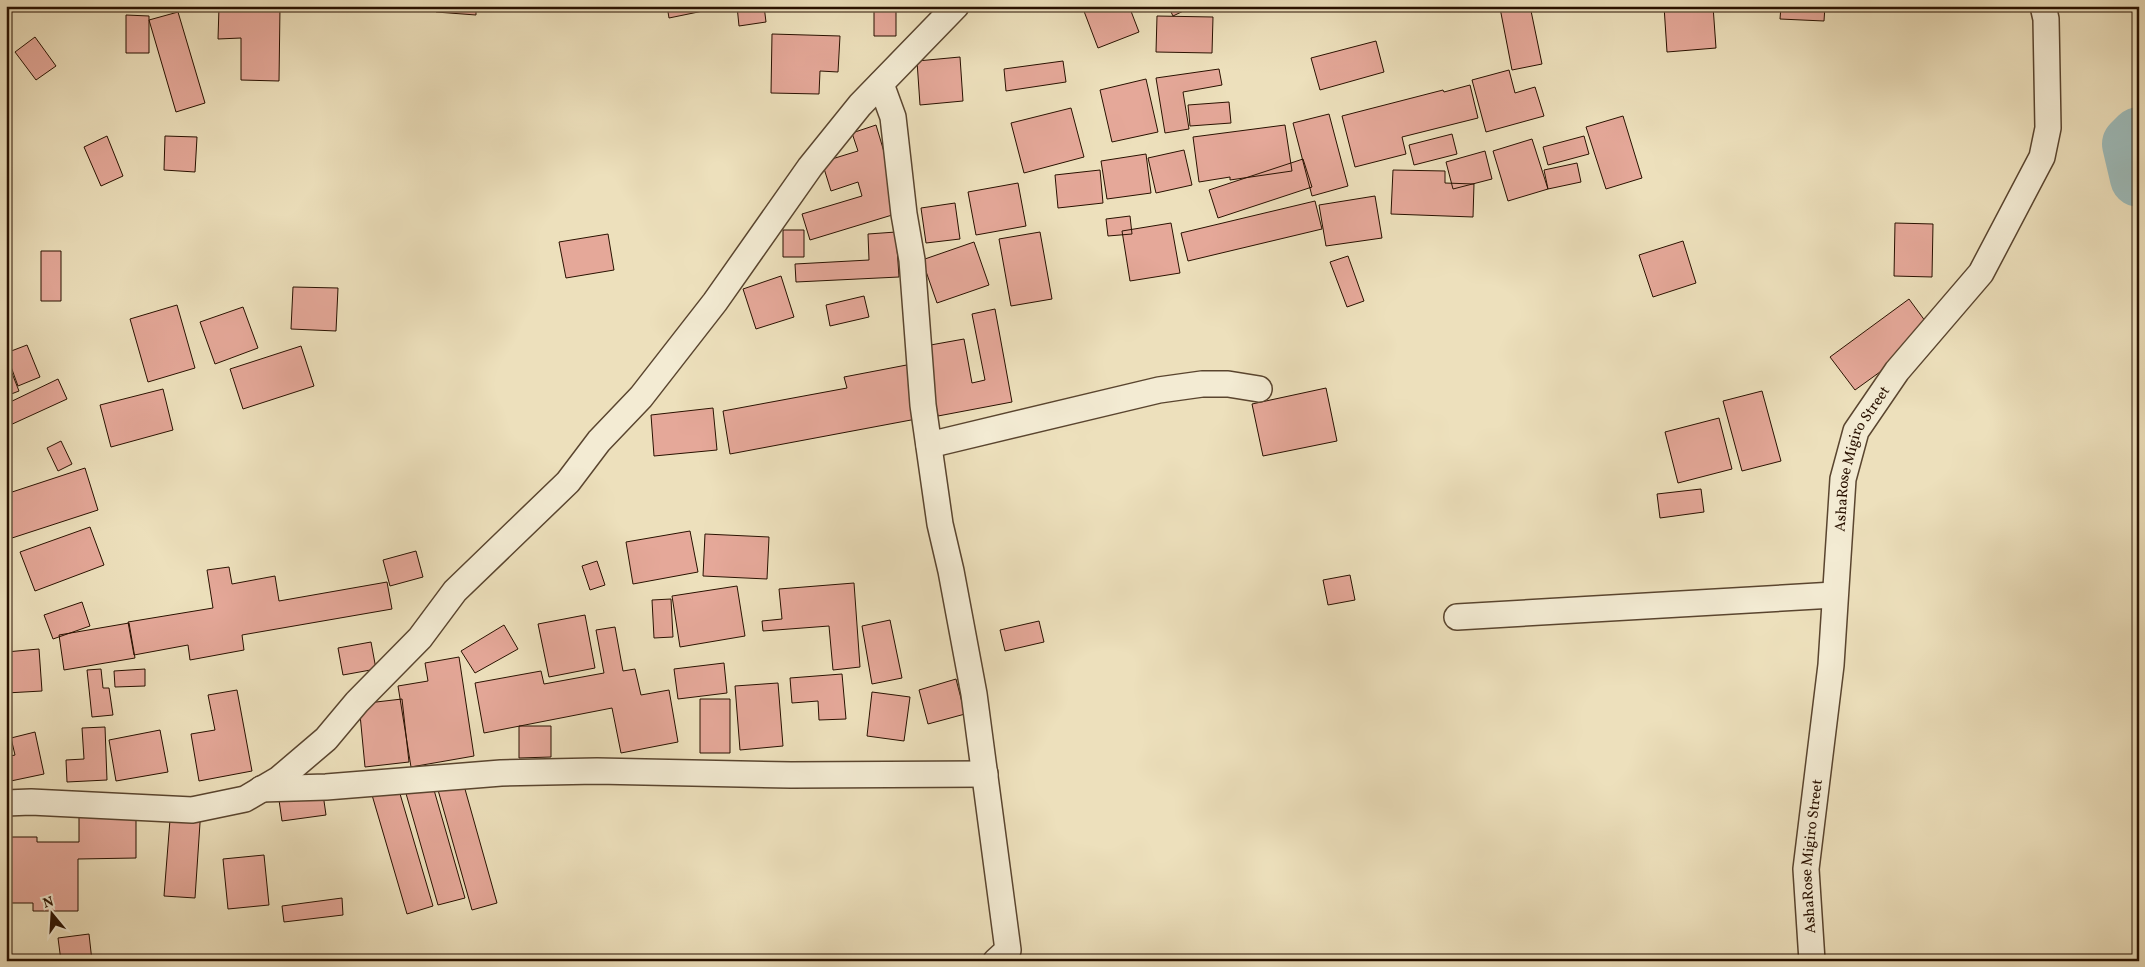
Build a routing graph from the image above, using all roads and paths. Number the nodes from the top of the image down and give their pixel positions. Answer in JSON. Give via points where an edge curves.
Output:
{"nodes":[{"id":1,"x":956,"y":6,"type":"edge"},
{"id":2,"x":2043,"y":6,"type":"edge"},
{"id":3,"x":880,"y":84,"type":"junction"},
{"id":4,"x":1259,"y":389,"type":"dead end"},
{"id":5,"x":929,"y":445,"type":"junction"},
{"id":6,"x":1834,"y":595,"type":"junction"},
{"id":7,"x":1457,"y":617,"type":"dead end"},
{"id":8,"x":985,"y":774,"type":"junction"},
{"id":9,"x":261,"y":789,"type":"junction"},
{"id":10,"x":6,"y":803,"type":"edge"},
{"id":11,"x":996,"y":961,"type":"edge"},
{"id":12,"x":1812,"y":961,"type":"edge"}],
"edges":[{"from":1,"to":3,"type":"street"},
{"from":2,"to":6,"type":"street","name":"AshaRose Migiro Street","via":[[2048,128],[2042,157],[1981,273],[1898,371],[1856,431],[1843,479]]},
{"from":3,"to":5,"type":"street","via":[[893,118],[897,147],[912,260]]},
{"from":3,"to":9,"type":"street","via":[[810,167],[715,302],[641,397],[599,442],[568,482],[455,591],[420,638],[357,702],[326,739],[279,779]]},
{"from":4,"to":5,"type":"street","via":[[1211,384],[1159,390]]},
{"from":5,"to":8,"type":"street","via":[[940,524],[974,694]]},
{"from":6,"to":7,"type":"street"},
{"from":6,"to":12,"type":"street","name":"AshaRose Migiro Street","via":[[1831,665],[1806,869]]},
{"from":8,"to":9,"type":"street","via":[[597,771],[501,773]]},
{"from":8,"to":11,"type":"street","via":[[1008,950]]},
{"from":9,"to":10,"type":"street","via":[[245,799],[192,810]]}]}
